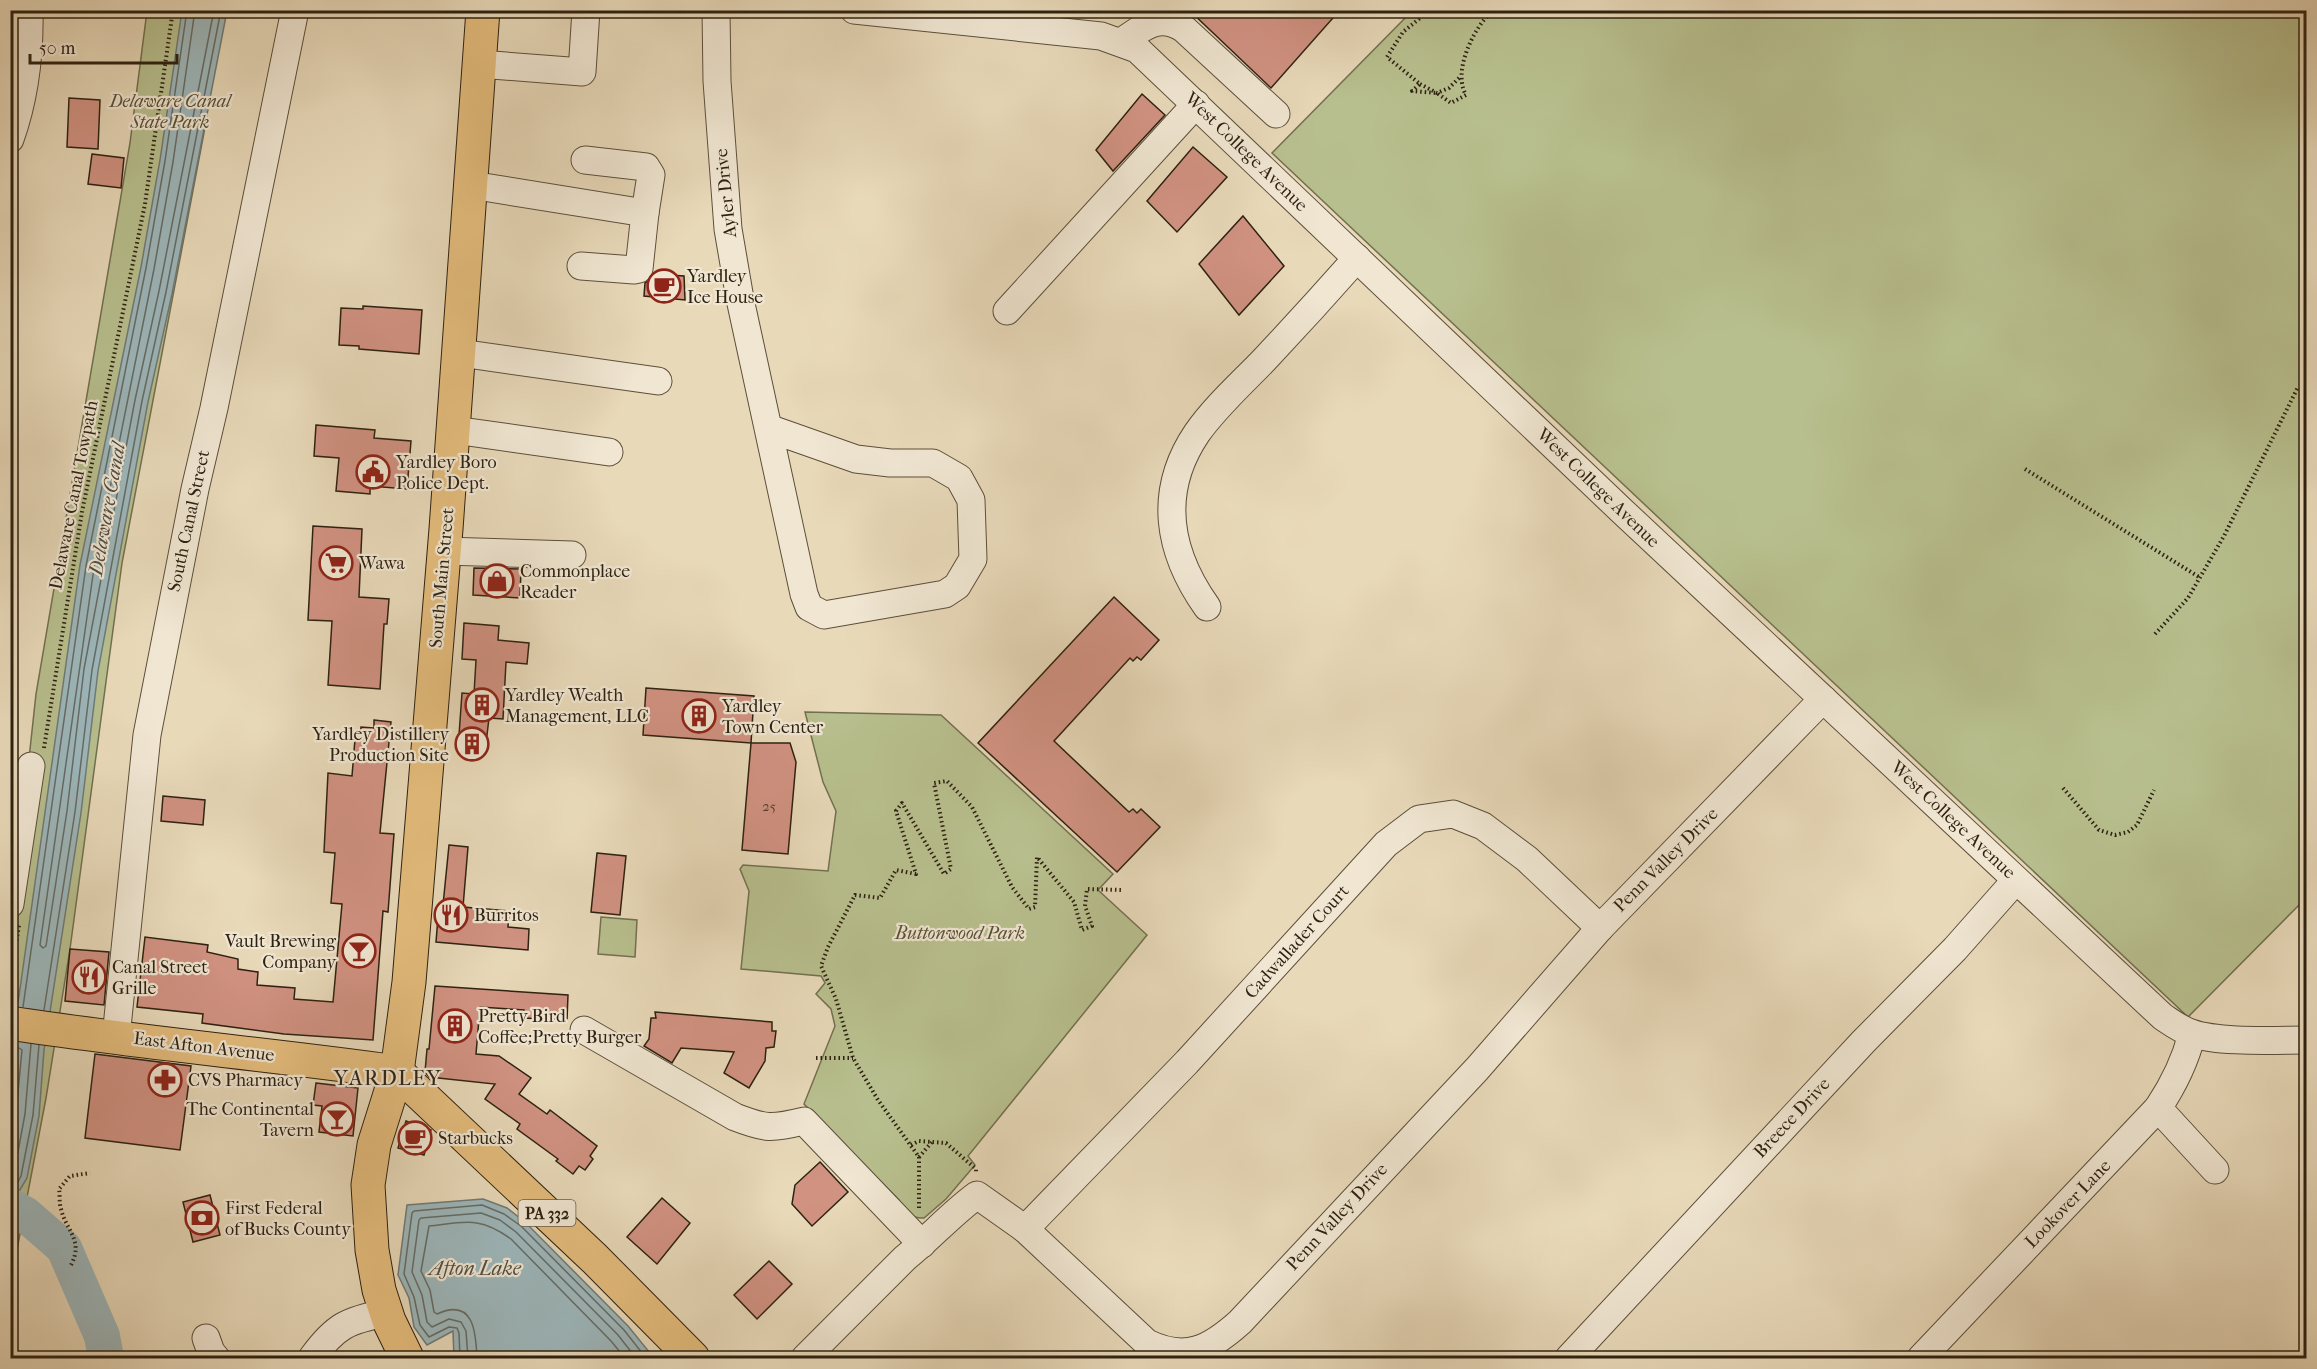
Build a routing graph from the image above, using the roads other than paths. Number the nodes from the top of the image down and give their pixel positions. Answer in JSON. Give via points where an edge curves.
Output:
{"nodes":[{"id":1,"x":29,"y":10,"type":"edge"},
{"id":2,"x":296,"y":10,"type":"edge"},
{"id":3,"x":483,"y":10,"type":"edge"},
{"id":4,"x":586,"y":10,"type":"edge"},
{"id":5,"x":716,"y":10,"type":"edge"},
{"id":6,"x":854,"y":10,"type":"edge"},
{"id":7,"x":1121,"y":42,"type":"junction"},
{"id":8,"x":479,"y":64,"type":"junction"},
{"id":9,"x":1196,"y":104,"type":"junction"},
{"id":10,"x":1276,"y":114,"type":"dead end"},
{"id":11,"x":10,"y":139,"type":"edge"},
{"id":12,"x":585,"y":160,"type":"dead end"},
{"id":13,"x":471,"y":185,"type":"junction"},
{"id":14,"x":645,"y":213,"type":"junction"},
{"id":15,"x":1357,"y":258,"type":"junction"},
{"id":16,"x":581,"y":266,"type":"dead end"},
{"id":17,"x":1007,"y":311,"type":"dead end"},
{"id":18,"x":460,"y":353,"type":"junction"},
{"id":19,"x":658,"y":381,"type":"dead end"},
{"id":20,"x":768,"y":428,"type":"junction"},
{"id":21,"x":454,"y":430,"type":"junction"},
{"id":22,"x":609,"y":452,"type":"dead end"},
{"id":23,"x":444,"y":551,"type":"junction"},
{"id":24,"x":572,"y":555,"type":"dead end"},
{"id":25,"x":1207,"y":607,"type":"dead end"},
{"id":26,"x":1822,"y":699,"type":"junction"},
{"id":27,"x":37,"y":759,"type":"road end"},
{"id":28,"x":2016,"y":880,"type":"junction"},
{"id":29,"x":15,"y":910,"type":"edge"},
{"id":30,"x":1600,"y":928,"type":"junction"},
{"id":31,"x":10,"y":1023,"type":"edge"},
{"id":32,"x":584,"y":1030,"type":"dead end"},
{"id":33,"x":2192,"y":1034,"type":"junction"},
{"id":34,"x":116,"y":1037,"type":"junction"},
{"id":35,"x":2307,"y":1040,"type":"edge"},
{"id":36,"x":397,"y":1072,"type":"junction"},
{"id":37,"x":2158,"y":1108,"type":"junction"},
{"id":38,"x":2215,"y":1170,"type":"dead end"},
{"id":39,"x":1025,"y":1229,"type":"junction"},
{"id":40,"x":922,"y":1244,"type":"junction"},
{"id":41,"x":386,"y":1313,"type":"junction"},
{"id":42,"x":312,"y":1359,"type":"edge"},
{"id":43,"x":407,"y":1359,"type":"edge"},
{"id":44,"x":693,"y":1359,"type":"edge"},
{"id":45,"x":805,"y":1359,"type":"edge"},
{"id":46,"x":1569,"y":1359,"type":"edge"},
{"id":47,"x":1921,"y":1359,"type":"edge"}],
"edges":[{"from":1,"to":11,"type":"street","via":[[28,64],[21,109]]},
{"from":2,"to":34,"type":"street","name":"South Canal Street","via":[[147,735]]},
{"from":3,"to":8,"type":"main road","name":"South Main Street"},
{"from":4,"to":8,"type":"street","via":[[582,72]]},
{"from":5,"to":20,"type":"street","name":"Ayler Drive","via":[[728,229]]},
{"from":6,"to":7,"type":"street","name":"West College Avenue","via":[[1101,36]]},
{"from":7,"to":9,"type":"street","name":"West College Avenue","via":[[1137,49]]},
{"from":7,"to":10,"type":"street","via":[[1148,24],[1174,23]]},
{"from":8,"to":13,"type":"main road","name":"South Main Street"},
{"from":9,"to":15,"type":"street","name":"West College Avenue"},
{"from":9,"to":17,"type":"street"},
{"from":12,"to":14,"type":"street","via":[[645,167],[651,175]]},
{"from":13,"to":14,"type":"street"},
{"from":13,"to":18,"type":"main road","name":"South Main Street"},
{"from":14,"to":16,"type":"street","via":[[639,269]]},
{"from":15,"to":25,"type":"street","via":[[1225,400],[1197,433],[1182,460],[1172,493],[1172,530],[1178,556]]},
{"from":15,"to":26,"type":"street","name":"West College Avenue"},
{"from":18,"to":19,"type":"street"},
{"from":18,"to":21,"type":"main road","name":"South Main Street"},
{"from":20,"to":20,"type":"street","name":"Ayler Drive","via":[[856,459],[933,464],[959,478],[971,500],[973,559],[957,586],[945,594],[824,615],[809,608]]},
{"from":21,"to":22,"type":"street"},
{"from":21,"to":23,"type":"main road","name":"South Main Street"},
{"from":23,"to":24,"type":"street"},
{"from":23,"to":36,"type":"main road","name":"South Main Street","via":[[409,982]]},
{"from":26,"to":28,"type":"street","name":"West College Avenue"},
{"from":26,"to":30,"type":"street","name":"Penn Valley Drive"},
{"from":27,"to":29,"type":"street"},
{"from":28,"to":33,"type":"street","name":"West College Avenue","via":[[2163,1017]]},
{"from":28,"to":46,"type":"street","name":"Breece Drive"},
{"from":30,"to":39,"type":"street","name":"Cadwallader Court","via":[[1527,859],[1483,826],[1453,814],[1419,819],[1386,844],[1187,1062]]},
{"from":30,"to":39,"type":"street","name":"Penn Valley Drive","via":[[1477,1069],[1219,1341],[1188,1352],[1169,1352],[1147,1343]]},
{"from":31,"to":34,"type":"main road","name":"East Afton Avenue"},
{"from":32,"to":40,"type":"street","via":[[735,1118],[762,1128],[804,1121]]},
{"from":33,"to":35,"type":"street","name":"West College Avenue","via":[[2210,1038]]},
{"from":33,"to":37,"type":"street","name":"Lookover Lane","via":[[2186,1059]]},
{"from":34,"to":36,"type":"main road","name":"East Afton Avenue"},
{"from":36,"to":41,"type":"main road","name":"South Main Street","via":[[374,1145],[368,1185],[372,1250]]},
{"from":36,"to":44,"type":"main road","number":"PA 332","via":[[595,1259]]},
{"from":37,"to":38,"type":"street"},
{"from":37,"to":47,"type":"street","name":"Lookover Lane"},
{"from":39,"to":40,"type":"street","name":"Penn Valley Drive","via":[[977,1195],[954,1211]]},
{"from":40,"to":45,"type":"street"},
{"from":41,"to":42,"type":"street","via":[[357,1318],[339,1328]]},
{"from":41,"to":43,"type":"main road","name":"South Main Street"}]}
